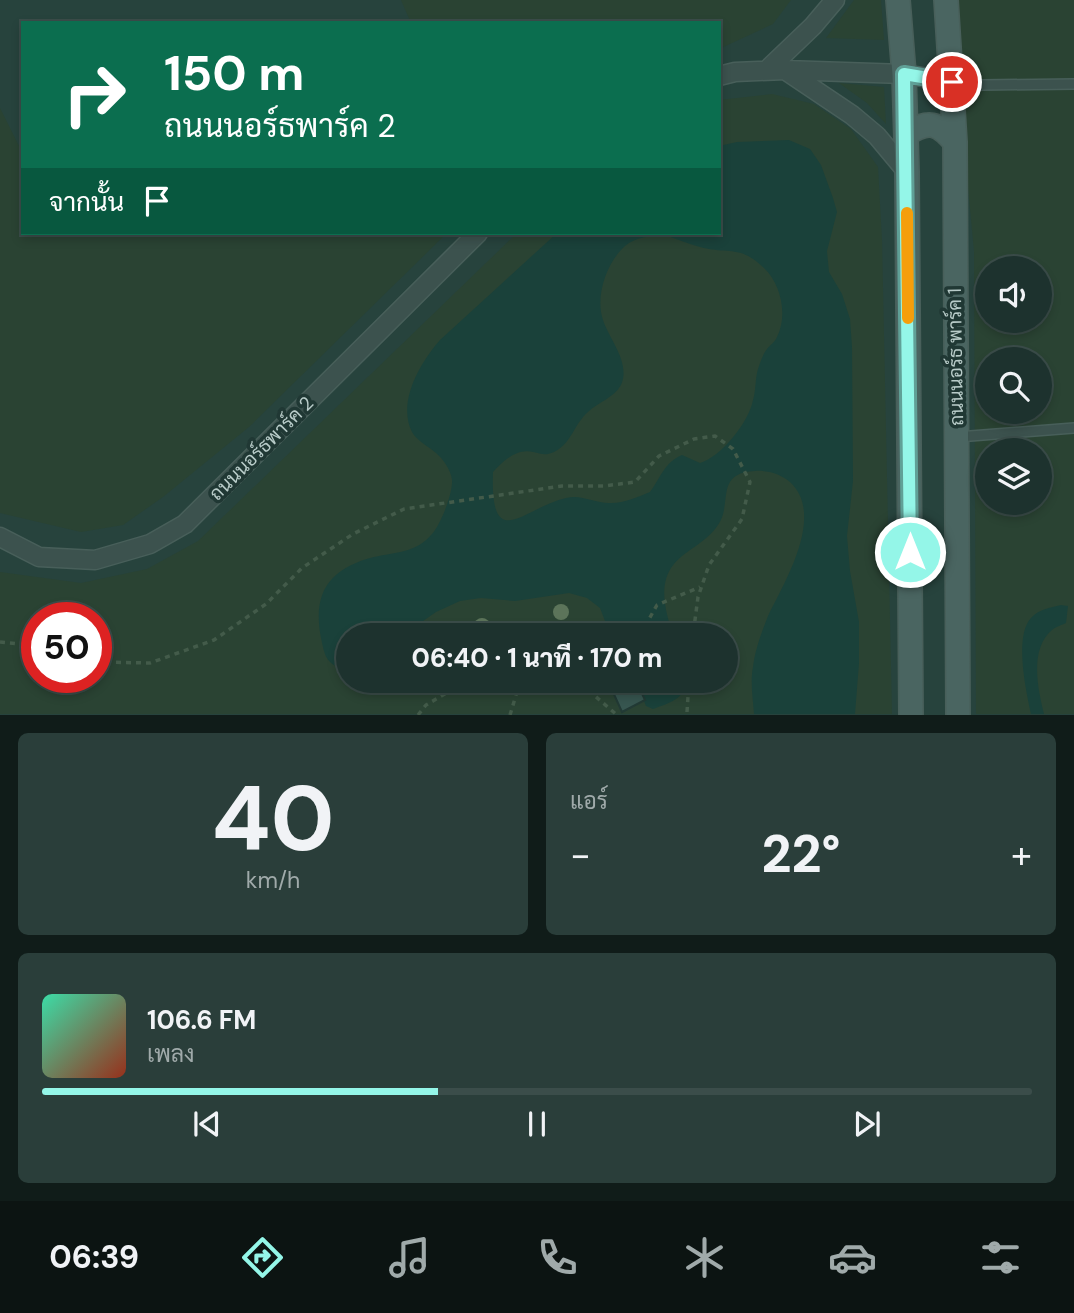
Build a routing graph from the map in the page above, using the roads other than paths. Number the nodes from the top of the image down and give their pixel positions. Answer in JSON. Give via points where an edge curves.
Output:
{"nodes":[{"id":1,"x":835,"y":0,"type":"edge"},
{"id":2,"x":898,"y":0,"type":"edge"},
{"id":3,"x":946,"y":0,"type":"edge"},
{"id":4,"x":785,"y":70,"type":"junction"},
{"id":5,"x":765,"y":71,"type":"junction"},
{"id":6,"x":904,"y":74,"type":"junction"},
{"id":7,"x":721,"y":76,"type":"edge"},
{"id":8,"x":952,"y":82,"type":"junction"},
{"id":9,"x":1074,"y":84,"type":"edge"},
{"id":10,"x":906,"y":134,"type":"junction"},
{"id":11,"x":955,"y":142,"type":"junction"},
{"id":12,"x":907,"y":172,"type":"junction"},
{"id":13,"x":476,"y":235,"type":"edge"},
{"id":14,"x":1074,"y":428,"type":"edge"},
{"id":15,"x":956,"y":437,"type":"junction"},
{"id":16,"x":0,"y":537,"type":"edge"},
{"id":17,"x":911,"y":715,"type":"edge"},
{"id":18,"x":957,"y":715,"type":"edge"}],
"edges":[{"from":1,"to":5,"type":"street"},
{"from":2,"to":6,"type":"main road"},
{"from":3,"to":8,"type":"main road","name":"ถนนนอร์ธ พาร์ค 1"},
{"from":4,"to":5,"type":"street"},
{"from":4,"to":6,"type":"street"},
{"from":4,"to":12,"type":"street","via":[[852,115]]},
{"from":5,"to":7,"type":"street"},
{"from":6,"to":8,"type":"street"},
{"from":6,"to":10,"type":"main road"},
{"from":8,"to":9,"type":"lane"},
{"from":8,"to":11,"type":"main road","name":"ถนนนอร์ธ พาร์ค 1"},
{"from":10,"to":11,"type":"main road","via":[[930,124],[943,128]]},
{"from":10,"to":12,"type":"main road"},
{"from":11,"to":15,"type":"main road","name":"ถนนนอร์ธ พาร์ค 1"},
{"from":12,"to":17,"type":"main road"},
{"from":13,"to":16,"type":"street","name":"ถนนนอร์ธพาร์ค 2","via":[[185,524],[150,544],[95,560],[39,557]]},
{"from":14,"to":15,"type":"lane"},
{"from":15,"to":18,"type":"main road","name":"ถนนนอร์ธ พาร์ค 1"}]}
